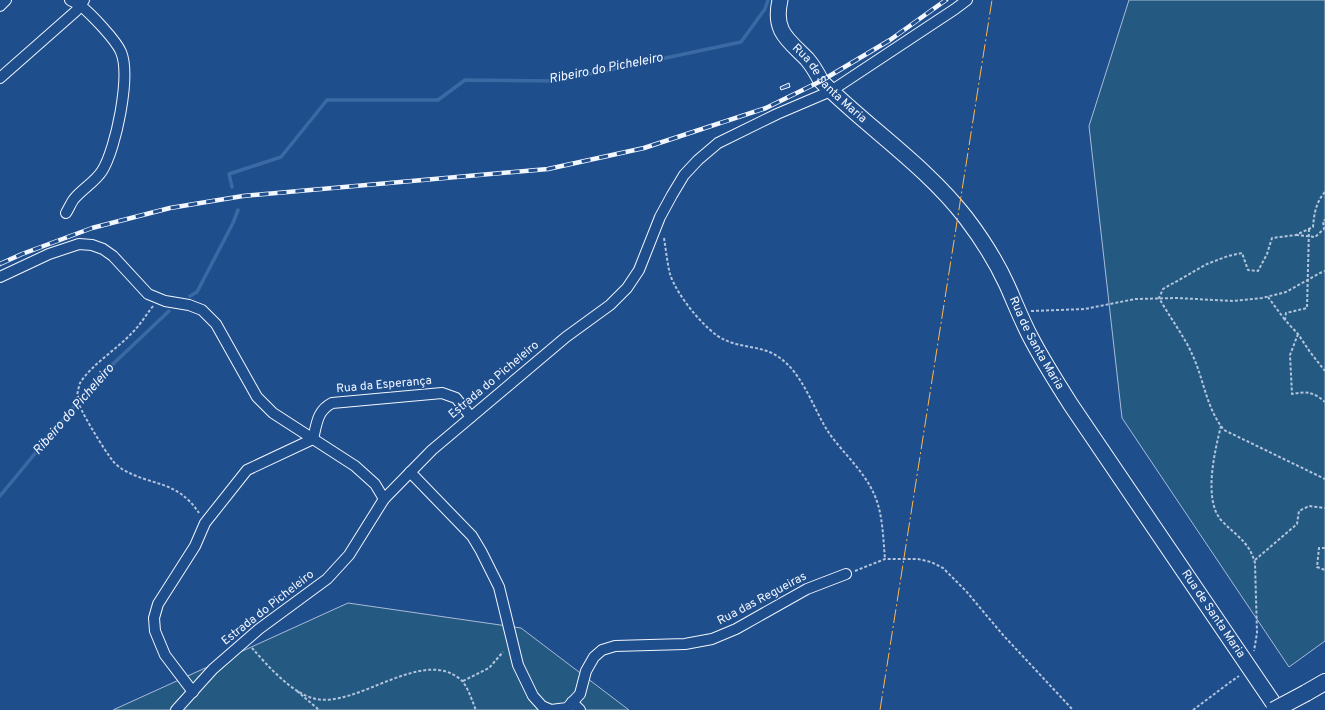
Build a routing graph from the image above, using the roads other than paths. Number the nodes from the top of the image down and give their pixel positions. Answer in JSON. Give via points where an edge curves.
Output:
{"nodes":[{"id":1,"x":6,"y":0,"type":"edge"},
{"id":2,"x":70,"y":0,"type":"edge"},
{"id":3,"x":780,"y":0,"type":"edge"},
{"id":4,"x":966,"y":0,"type":"edge"},
{"id":5,"x":82,"y":3,"type":"edge"},
{"id":6,"x":0,"y":6,"type":"edge"},
{"id":7,"x":0,"y":78,"type":"edge"},
{"id":8,"x":831,"y":91,"type":"junction"},
{"id":9,"x":66,"y":213,"type":"dead end"},
{"id":10,"x":0,"y":277,"type":"edge"},
{"id":11,"x":471,"y":417,"type":"junction"},
{"id":12,"x":313,"y":439,"type":"junction"},
{"id":13,"x":410,"y":472,"type":"junction"},
{"id":14,"x":384,"y":499,"type":"junction"},
{"id":15,"x":846,"y":574,"type":"road end"},
{"id":16,"x":1325,"y":682,"type":"edge"},
{"id":17,"x":193,"y":692,"type":"junction"},
{"id":18,"x":572,"y":702,"type":"junction"},
{"id":19,"x":176,"y":710,"type":"edge"},
{"id":20,"x":580,"y":710,"type":"edge"},
{"id":21,"x":1274,"y":710,"type":"edge"},
{"id":22,"x":1278,"y":710,"type":"edge"}],
"edges":[{"from":1,"to":6,"type":"street"},
{"from":2,"to":5,"type":"street"},
{"from":3,"to":8,"type":"street","name":"Rua de Santa Maria","via":[[778,22],[783,34]]},
{"from":4,"to":8,"type":"street","name":"Estrada do Picheleiro"},
{"from":5,"to":7,"type":"street","via":[[69,18]]},
{"from":5,"to":9,"type":"street","via":[[121,52],[124,66],[122,96],[116,131],[102,172],[74,199]]},
{"from":8,"to":11,"type":"street","name":"Estrada do Picheleiro","via":[[718,143],[698,160],[684,176],[660,217],[639,270],[627,288],[610,305],[566,337]]},
{"from":8,"to":22,"type":"street","name":"Rua de Santa Maria","via":[[922,170],[966,217],[992,257],[1045,363],[1071,405]]},
{"from":10,"to":12,"type":"street","via":[[49,254],[79,244],[103,249],[113,256],[148,294],[164,301],[202,310],[216,324],[257,397],[273,413]]},
{"from":11,"to":12,"type":"street","name":"Rua da Esperança","via":[[456,398],[442,393],[332,403],[324,407],[318,417]]},
{"from":11,"to":13,"type":"street","name":"Estrada do Picheleiro"},
{"from":12,"to":14,"type":"street","via":[[355,466],[375,484]]},
{"from":12,"to":17,"type":"street","via":[[247,470],[205,523],[195,546],[158,604],[154,618],[165,655]]},
{"from":13,"to":14,"type":"street","name":"Estrada do Picheleiro"},
{"from":13,"to":18,"type":"street","via":[[472,536],[481,550],[499,588],[518,665],[533,696],[542,706],[551,710],[567,708]]},
{"from":14,"to":17,"type":"street","name":"Estrada do Picheleiro","via":[[349,555],[332,574],[259,629],[213,669]]},
{"from":15,"to":18,"type":"street","name":"Rua das Regueiras","via":[[808,589],[736,629],[712,639],[685,644],[615,646],[602,650],[594,657],[586,671],[580,694]]},
{"from":16,"to":21,"type":"main road","bridge":true},
{"from":17,"to":19,"type":"street","name":"Estrada do Picheleiro"},
{"from":18,"to":20,"type":"street"}]}
